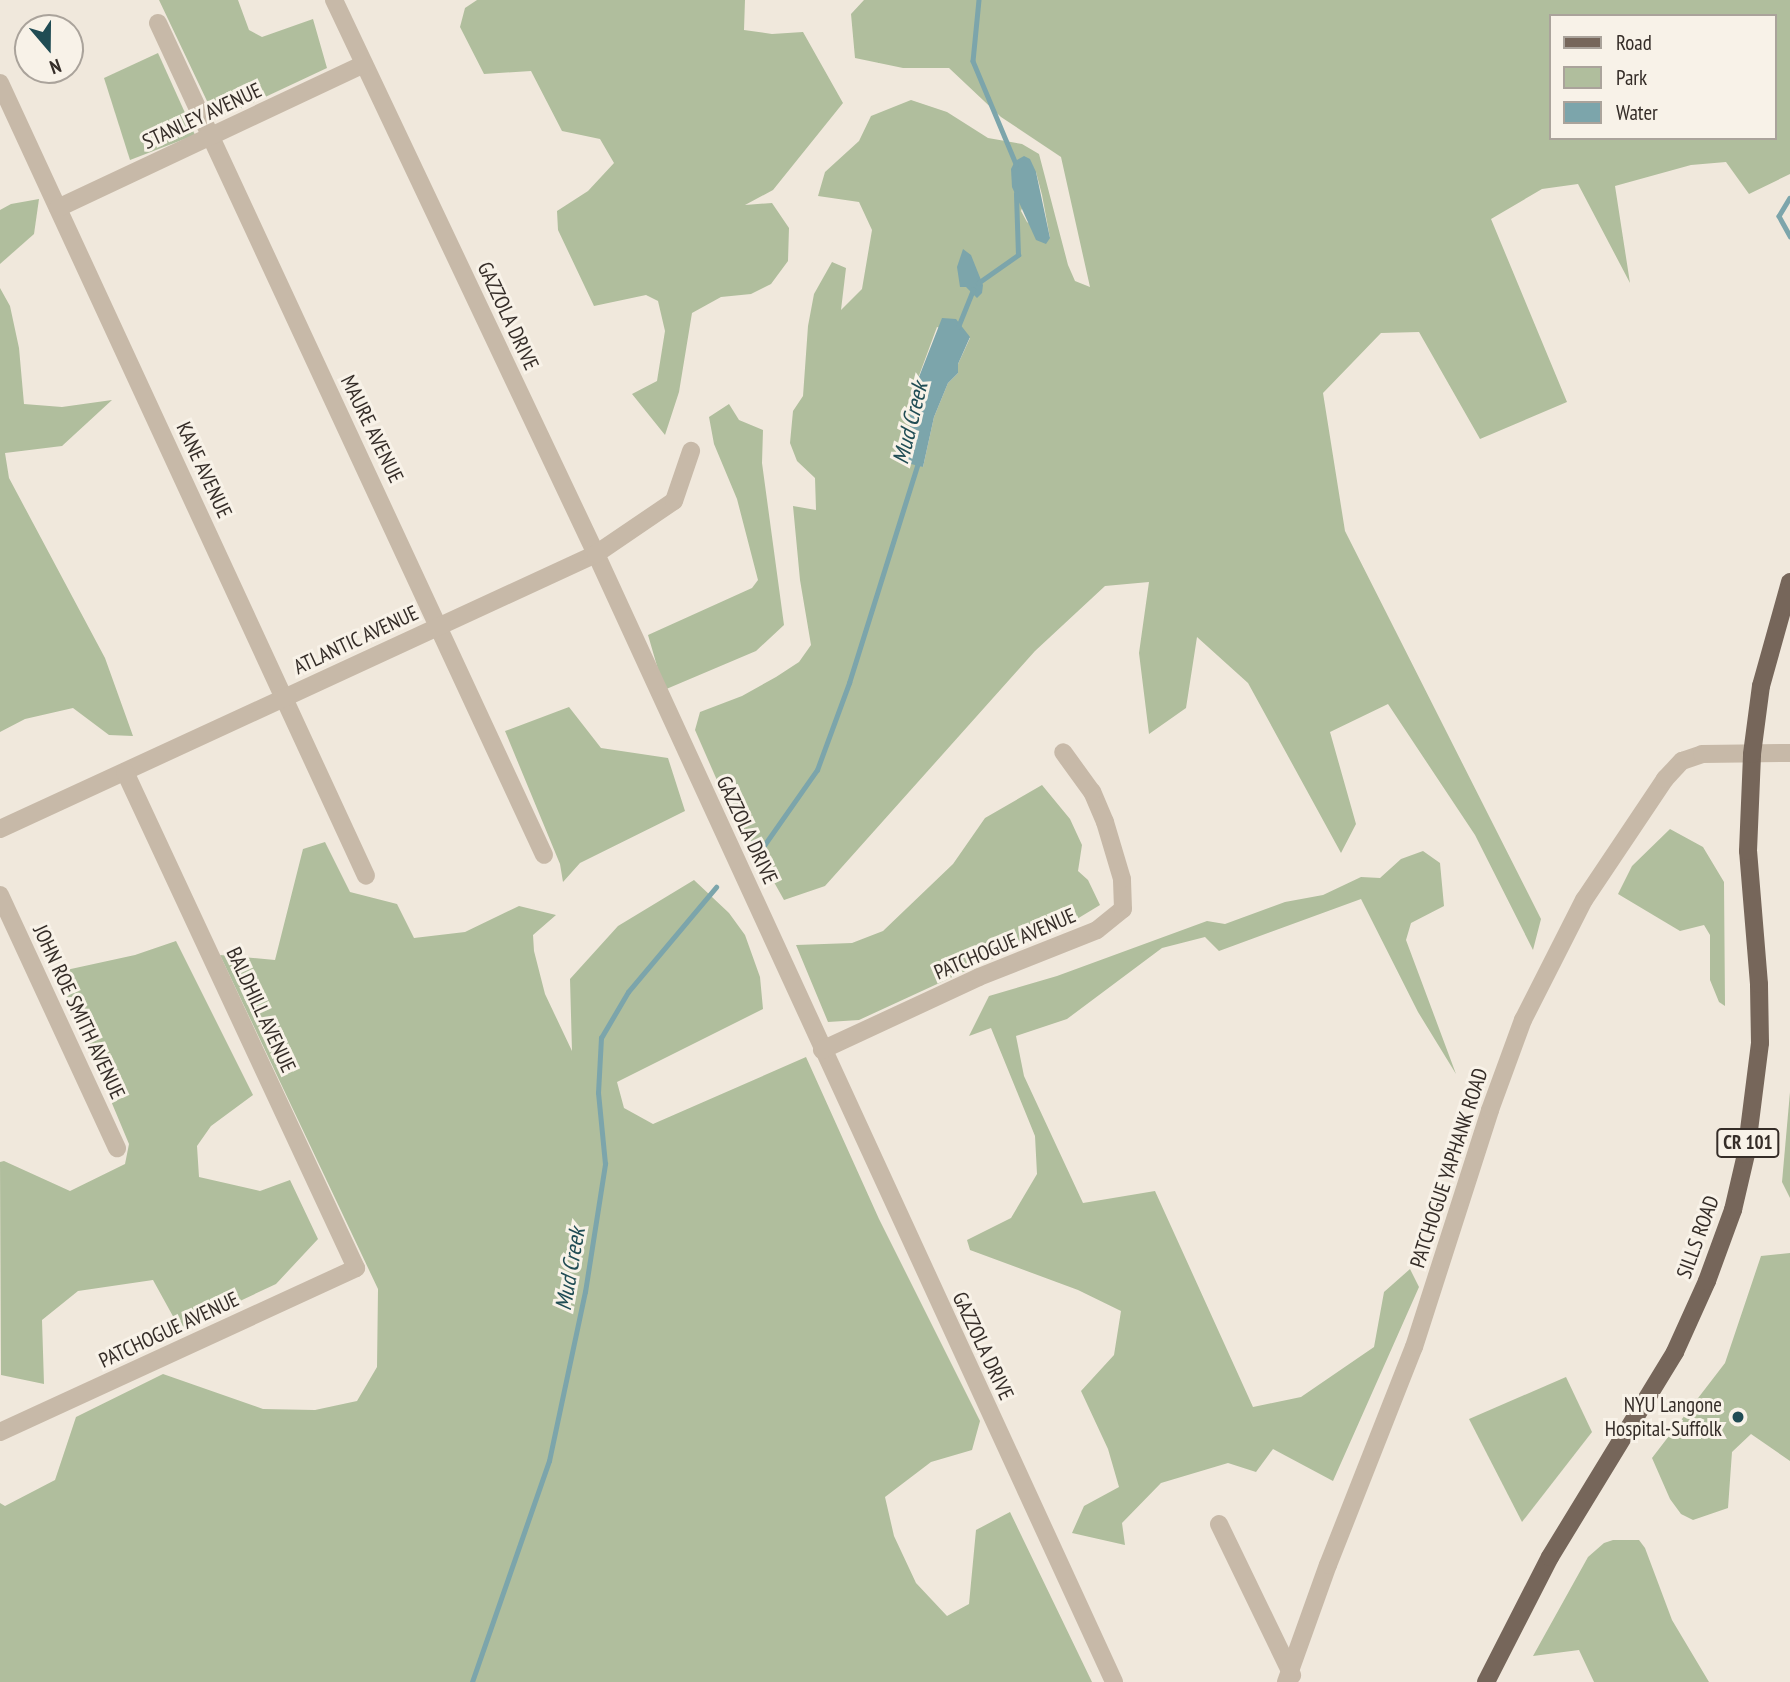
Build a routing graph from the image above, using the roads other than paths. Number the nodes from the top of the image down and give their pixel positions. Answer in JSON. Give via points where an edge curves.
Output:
{"nodes":[{"id":1,"x":334,"y":0,"type":"edge"},
{"id":2,"x":158,"y":23,"type":"dead end"},
{"id":3,"x":364,"y":64,"type":"junction"},
{"id":4,"x":0,"y":83,"type":"edge"},
{"id":5,"x":210,"y":139,"type":"junction"},
{"id":6,"x":58,"y":208,"type":"junction"},
{"id":7,"x":691,"y":451,"type":"dead end"},
{"id":8,"x":596,"y":554,"type":"junction"},
{"id":9,"x":1790,"y":582,"type":"edge"},
{"id":10,"x":439,"y":627,"type":"junction"},
{"id":11,"x":285,"y":698,"type":"junction"},
{"id":12,"x":1063,"y":752,"type":"dead end"},
{"id":13,"x":1790,"y":752,"type":"edge"},
{"id":14,"x":1752,"y":754,"type":"junction"},
{"id":15,"x":125,"y":772,"type":"junction"},
{"id":16,"x":0,"y":829,"type":"edge"},
{"id":17,"x":544,"y":855,"type":"dead end"},
{"id":18,"x":366,"y":876,"type":"dead end"},
{"id":19,"x":0,"y":895,"type":"edge"},
{"id":20,"x":822,"y":1050,"type":"junction"},
{"id":21,"x":117,"y":1148,"type":"dead end"},
{"id":22,"x":356,"y":1268,"type":"joint"},
{"id":23,"x":0,"y":1432,"type":"edge"},
{"id":24,"x":1219,"y":1524,"type":"dead end"},
{"id":25,"x":1290,"y":1678,"type":"edge"},
{"id":26,"x":1114,"y":1682,"type":"edge"},
{"id":27,"x":1486,"y":1682,"type":"edge"}],
"edges":[{"from":1,"to":3,"type":"street","name":"GAZZOLA DRIVE"},
{"from":2,"to":5,"type":"street","name":"MAURE AVENUE"},
{"from":3,"to":5,"type":"street","name":"STANLEY AVENUE"},
{"from":3,"to":8,"type":"street","name":"GAZZOLA DRIVE"},
{"from":4,"to":6,"type":"street","name":"KANE AVENUE"},
{"from":5,"to":6,"type":"street","name":"STANLEY AVENUE"},
{"from":5,"to":10,"type":"street","name":"MAURE AVENUE"},
{"from":6,"to":11,"type":"street","name":"KANE AVENUE"},
{"from":7,"to":8,"type":"street","name":"ATLANTIC AVENUE","via":[[674,501]]},
{"from":8,"to":10,"type":"street","name":"ATLANTIC AVENUE"},
{"from":8,"to":20,"type":"street","name":"GAZZOLA DRIVE"},
{"from":9,"to":14,"type":"main road","number":"CR 101","via":[[1765,667]]},
{"from":10,"to":11,"type":"street","name":"ATLANTIC AVENUE"},
{"from":10,"to":17,"type":"street","name":"MAURE AVENUE"},
{"from":11,"to":15,"type":"street","name":"ATLANTIC AVENUE"},
{"from":11,"to":18,"type":"street","name":"KANE AVENUE"},
{"from":12,"to":20,"type":"street","name":"PATCHOGUE AVENUE","via":[[1105,822],[1122,879],[1123,909],[1097,930],[979,977]]},
{"from":13,"to":14,"type":"street","name":"PATCHOGUE YAPHANK ROAD"},
{"from":14,"to":25,"type":"street","name":"PATCHOGUE YAPHANK ROAD","via":[[1693,756],[1671,771],[1584,900],[1544,974],[1490,1110],[1414,1347],[1328,1565]]},
{"from":14,"to":27,"type":"main road","name":"SILLS ROAD","number":"CR 101","via":[[1748,851],[1760,1043],[1746,1154],[1733,1210],[1675,1352],[1550,1557]]},
{"from":15,"to":16,"type":"street","name":"ATLANTIC AVENUE"},
{"from":15,"to":22,"type":"street","name":"BALDHILL AVENUE"},
{"from":19,"to":21,"type":"street","name":"JOHN ROE SMITH AVENUE"},
{"from":20,"to":26,"type":"street","name":"GAZZOLA DRIVE"},
{"from":22,"to":23,"type":"street","name":"PATCHOGUE AVENUE"},
{"from":24,"to":25,"type":"street"}]}
